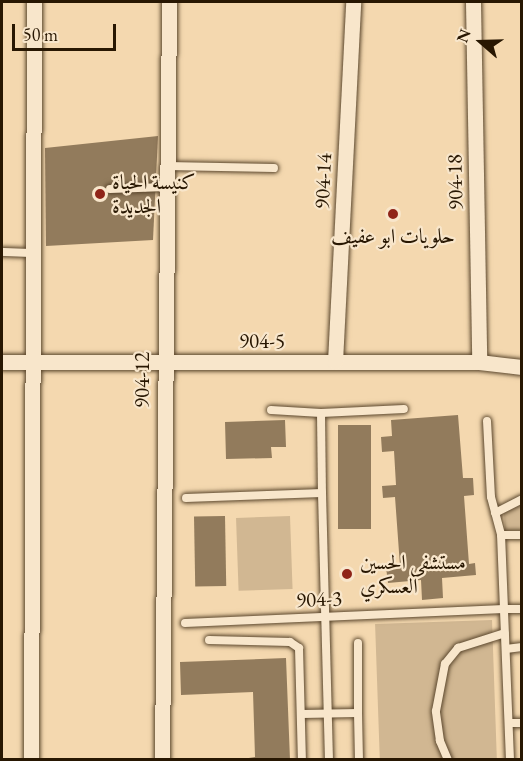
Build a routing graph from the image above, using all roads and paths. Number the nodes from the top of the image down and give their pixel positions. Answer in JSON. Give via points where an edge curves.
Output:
{"nodes":[{"id":1,"x":34,"y":2,"type":"edge"},
{"id":2,"x":169,"y":2,"type":"edge"},
{"id":3,"x":353,"y":2,"type":"edge"},
{"id":4,"x":473,"y":2,"type":"edge"},
{"id":5,"x":166,"y":166,"type":"junction"},
{"id":6,"x":274,"y":168,"type":"dead end"},
{"id":7,"x":166,"y":186,"type":"junction"},
{"id":8,"x":110,"y":189,"type":"dead end"},
{"id":9,"x":2,"y":252,"type":"edge"},
{"id":10,"x":33,"y":253,"type":"junction"},
{"id":11,"x":2,"y":362,"type":"edge"},
{"id":12,"x":335,"y":362,"type":"junction"},
{"id":13,"x":479,"y":362,"type":"junction"},
{"id":14,"x":32,"y":363,"type":"junction"},
{"id":15,"x":163,"y":363,"type":"junction"},
{"id":16,"x":522,"y":367,"type":"edge"},
{"id":17,"x":404,"y":409,"type":"dead end"},
{"id":18,"x":271,"y":410,"type":"dead end"},
{"id":19,"x":321,"y":413,"type":"junction"},
{"id":20,"x":487,"y":421,"type":"dead end"},
{"id":21,"x":322,"y":493,"type":"junction"},
{"id":22,"x":186,"y":498,"type":"dead end"},
{"id":23,"x":522,"y":499,"type":"edge"},
{"id":24,"x":495,"y":513,"type":"junction"},
{"id":25,"x":501,"y":535,"type":"junction"},
{"id":26,"x":522,"y":535,"type":"edge"},
{"id":27,"x":504,"y":609,"type":"junction"},
{"id":28,"x":522,"y":609,"type":"edge"},
{"id":29,"x":326,"y":617,"type":"junction"},
{"id":30,"x":185,"y":623,"type":"dead end"},
{"id":31,"x":505,"y":633,"type":"junction"},
{"id":32,"x":209,"y":640,"type":"dead end"},
{"id":33,"x":358,"y":643,"type":"dead end"},
{"id":34,"x":522,"y":647,"type":"edge"},
{"id":35,"x":506,"y":649,"type":"junction"},
{"id":36,"x":358,"y":713,"type":"junction"},
{"id":37,"x":302,"y":714,"type":"junction"},
{"id":38,"x":328,"y":714,"type":"junction"},
{"id":39,"x":509,"y":723,"type":"junction"},
{"id":40,"x":522,"y":723,"type":"edge"},
{"id":41,"x":31,"y":759,"type":"edge"},
{"id":42,"x":162,"y":759,"type":"edge"},
{"id":43,"x":302,"y":759,"type":"edge"},
{"id":44,"x":329,"y":759,"type":"edge"},
{"id":45,"x":359,"y":759,"type":"edge"},
{"id":46,"x":448,"y":759,"type":"edge"},
{"id":47,"x":510,"y":759,"type":"edge"}],
"edges":[{"from":1,"to":10,"type":"street"},
{"from":2,"to":5,"type":"street","name":"904-12"},
{"from":3,"to":12,"type":"street","name":"904-14"},
{"from":4,"to":13,"type":"street","name":"904-18"},
{"from":5,"to":6,"type":"lane"},
{"from":5,"to":7,"type":"street","name":"904-12"},
{"from":7,"to":8,"type":"lane"},
{"from":7,"to":15,"type":"street","name":"904-12"},
{"from":9,"to":10,"type":"lane"},
{"from":10,"to":14,"type":"street"},
{"from":11,"to":14,"type":"street","name":"904-5"},
{"from":12,"to":13,"type":"street","name":"904-5"},
{"from":12,"to":15,"type":"street","name":"904-5"},
{"from":13,"to":16,"type":"street","name":"904-5"},
{"from":14,"to":15,"type":"street","name":"904-5"},
{"from":14,"to":41,"type":"street"},
{"from":15,"to":42,"type":"street","name":"904-12"},
{"from":17,"to":19,"type":"lane"},
{"from":18,"to":19,"type":"lane"},
{"from":19,"to":21,"type":"lane"},
{"from":20,"to":24,"type":"lane"},
{"from":21,"to":22,"type":"lane"},
{"from":21,"to":29,"type":"lane"},
{"from":23,"to":24,"type":"lane"},
{"from":24,"to":25,"type":"lane"},
{"from":25,"to":26,"type":"lane"},
{"from":25,"to":27,"type":"lane"},
{"from":27,"to":28,"type":"lane","name":"904-3"},
{"from":27,"to":29,"type":"lane","name":"904-3"},
{"from":27,"to":31,"type":"lane"},
{"from":29,"to":30,"type":"lane","name":"904-3"},
{"from":29,"to":38,"type":"lane"},
{"from":31,"to":35,"type":"lane"},
{"from":31,"to":46,"type":"lane","via":[[458,648],[444,664],[435,711],[440,741]]},
{"from":32,"to":37,"type":"lane","via":[[290,642],[299,648]]},
{"from":33,"to":36,"type":"lane"},
{"from":34,"to":35,"type":"lane"},
{"from":35,"to":39,"type":"lane"},
{"from":36,"to":38,"type":"lane"},
{"from":36,"to":45,"type":"lane"},
{"from":37,"to":38,"type":"lane"},
{"from":37,"to":43,"type":"lane"},
{"from":38,"to":44,"type":"lane"},
{"from":39,"to":40,"type":"lane"},
{"from":39,"to":47,"type":"lane"}]}
